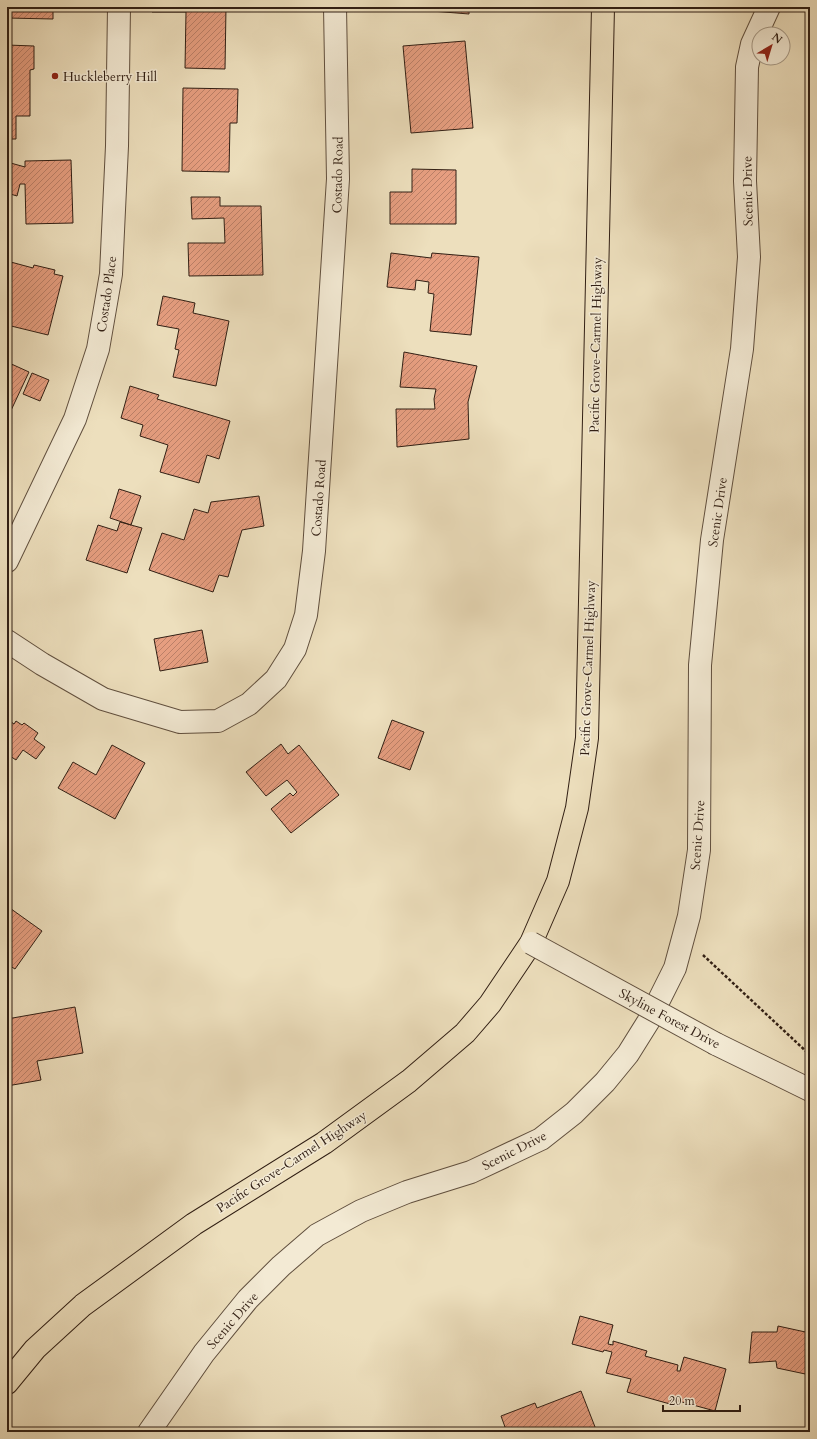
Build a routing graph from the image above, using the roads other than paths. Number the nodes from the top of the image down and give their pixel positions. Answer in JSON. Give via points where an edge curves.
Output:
{"nodes":[{"id":1,"x":119,"y":7,"type":"edge"},
{"id":2,"x":335,"y":7,"type":"edge"},
{"id":3,"x":603,"y":7,"type":"edge"},
{"id":4,"x":769,"y":7,"type":"edge"},
{"id":5,"x":7,"y":561,"type":"edge"},
{"id":6,"x":7,"y":641,"type":"edge"},
{"id":7,"x":531,"y":943,"type":"junction"},
{"id":8,"x":810,"y":1090,"type":"edge"},
{"id":9,"x":7,"y":1383,"type":"edge"},
{"id":10,"x":149,"y":1432,"type":"edge"}],
"edges":[{"from":1,"to":5,"type":"street","name":"Costado Place","via":[[117,146],[111,274],[98,349],[75,419]]},
{"from":2,"to":6,"type":"street","name":"Costado Road","via":[[338,178],[314,551],[306,615],[295,649],[276,679],[249,704],[218,721],[180,722],[103,699]]},
{"from":3,"to":7,"type":"main road","name":"Pacific Grove-Carmel Highway","via":[[587,738],[577,808],[560,874]]},
{"from":4,"to":10,"type":"street","name":"Scenic Drive","via":[[752,44],[747,67],[745,181],[748,265],[742,349],[712,540],[700,665],[699,850],[689,916],[675,968],[648,1022],[628,1054],[574,1113],[541,1139],[506,1156],[471,1172],[407,1192],[361,1211],[318,1235],[281,1266],[248,1299],[204,1353]]},
{"from":7,"to":8,"type":"street","name":"Skyline Forest Drive","bridge":true,"via":[[716,1044]]},
{"from":7,"to":9,"type":"main road","name":"Pacific Grove-Carmel Highway","via":[[490,1004],[465,1034],[409,1081],[324,1142],[194,1224],[83,1305],[35,1349]]}]}
